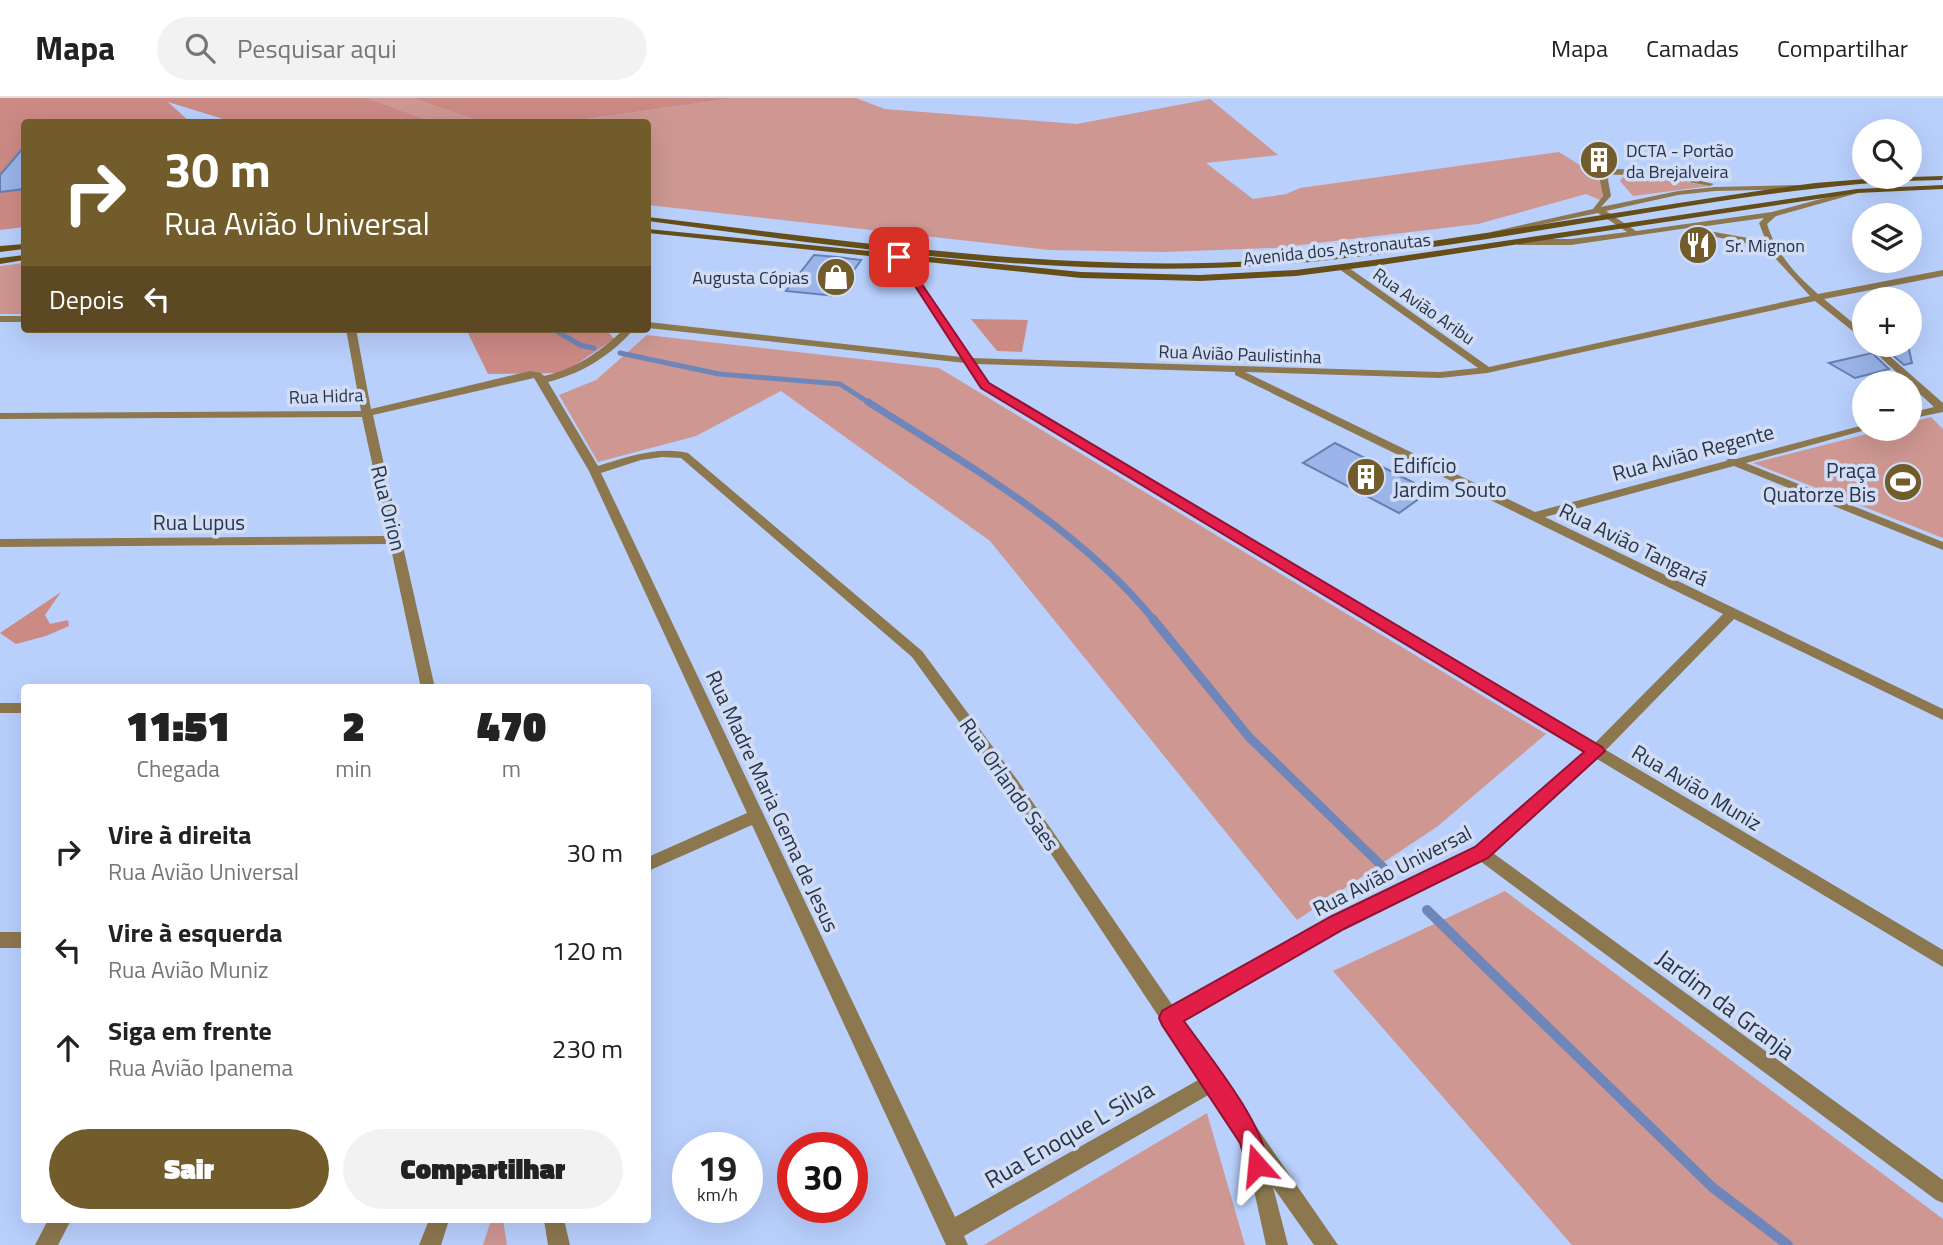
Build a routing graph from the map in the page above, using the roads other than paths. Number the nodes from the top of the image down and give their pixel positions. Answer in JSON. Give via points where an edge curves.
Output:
{"nodes":[{"id":1,"x":1943,"y":185,"type":"edge"},
{"id":2,"x":1762,"y":190,"type":"junction"},
{"id":3,"x":1857,"y":191,"type":"junction"},
{"id":4,"x":1781,"y":202,"type":"junction"},
{"id":5,"x":1596,"y":208,"type":"junction"},
{"id":6,"x":1793,"y":208,"type":"junction"},
{"id":7,"x":1773,"y":214,"type":"junction"},
{"id":8,"x":1604,"y":216,"type":"junction"},
{"id":9,"x":651,"y":219,"type":"edge"},
{"id":10,"x":1621,"y":226,"type":"junction"},
{"id":11,"x":1669,"y":228,"type":"junction"},
{"id":12,"x":651,"y":231,"type":"edge"},
{"id":13,"x":1495,"y":232,"type":"junction"},
{"id":14,"x":1636,"y":233,"type":"junction"},
{"id":15,"x":1518,"y":242,"type":"junction"},
{"id":16,"x":21,"y":247,"type":"edge"},
{"id":17,"x":0,"y":249,"type":"edge"},
{"id":18,"x":899,"y":257,"type":"junction"},
{"id":19,"x":21,"y":258,"type":"edge"},
{"id":20,"x":1777,"y":259,"type":"junction"},
{"id":21,"x":0,"y":261,"type":"edge"},
{"id":22,"x":1342,"y":267,"type":"junction"},
{"id":23,"x":1943,"y":273,"type":"edge"},
{"id":24,"x":1819,"y":297,"type":"junction"},
{"id":25,"x":0,"y":319,"type":"edge"},
{"id":26,"x":21,"y":319,"type":"edge"},
{"id":27,"x":651,"y":324,"type":"edge"},
{"id":28,"x":1852,"y":326,"type":"edge"},
{"id":29,"x":352,"y":333,"type":"edge"},
{"id":30,"x":625,"y":333,"type":"edge"},
{"id":31,"x":1885,"y":357,"type":"edge"},
{"id":32,"x":971,"y":361,"type":"junction"},
{"id":33,"x":1234,"y":370,"type":"junction"},
{"id":34,"x":1487,"y":370,"type":"junction"},
{"id":35,"x":1289,"y":372,"type":"junction"},
{"id":36,"x":542,"y":380,"type":"junction"},
{"id":37,"x":1308,"y":408,"type":"junction"},
{"id":38,"x":1942,"y":409,"type":"edge"},
{"id":39,"x":1922,"y":413,"type":"edge"},
{"id":40,"x":365,"y":414,"type":"junction"},
{"id":41,"x":0,"y":416,"type":"edge"},
{"id":42,"x":1852,"y":431,"type":"edge"},
{"id":43,"x":1732,"y":461,"type":"junction"},
{"id":44,"x":595,"y":471,"type":"junction"},
{"id":45,"x":1534,"y":516,"type":"junction"},
{"id":46,"x":397,"y":540,"type":"junction"},
{"id":47,"x":0,"y":543,"type":"edge"},
{"id":48,"x":1943,"y":546,"type":"edge"},
{"id":49,"x":1732,"y":613,"type":"junction"},
{"id":50,"x":427,"y":684,"type":"edge"},
{"id":51,"x":0,"y":708,"type":"edge"},
{"id":52,"x":21,"y":708,"type":"edge"},
{"id":53,"x":1943,"y":715,"type":"edge"},
{"id":54,"x":1596,"y":751,"type":"junction"},
{"id":55,"x":757,"y":816,"type":"junction"},
{"id":56,"x":1481,"y":853,"type":"junction"},
{"id":57,"x":651,"y":863,"type":"edge"},
{"id":58,"x":0,"y":940,"type":"edge"},
{"id":59,"x":21,"y":940,"type":"edge"},
{"id":60,"x":1943,"y":959,"type":"edge"},
{"id":61,"x":1170,"y":1018,"type":"junction"},
{"id":62,"x":1213,"y":1082,"type":"junction"},
{"id":63,"x":1251,"y":1138,"type":"junction"},
{"id":64,"x":1943,"y":1193,"type":"edge"},
{"id":65,"x":58,"y":1223,"type":"edge"},
{"id":66,"x":438,"y":1223,"type":"edge"},
{"id":67,"x":555,"y":1223,"type":"edge"},
{"id":68,"x":954,"y":1238,"type":"edge"},
{"id":69,"x":46,"y":1245,"type":"edge"},
{"id":70,"x":430,"y":1245,"type":"edge"},
{"id":71,"x":559,"y":1245,"type":"edge"},
{"id":72,"x":1277,"y":1245,"type":"edge"},
{"id":73,"x":1327,"y":1245,"type":"edge"}],
"edges":[{"from":1,"to":2,"type":"main road","name":"Avenida dos Astronautas","via":[[1838,182]]},
{"from":1,"to":3,"type":"main road","name":"Avenida dos Astronautas"},
{"from":2,"to":4,"type":"street"},
{"from":2,"to":5,"type":"street","via":[[1703,190]]},
{"from":2,"to":5,"type":"street","via":[[1614,171],[1606,173],[1607,196]]},
{"from":2,"to":8,"type":"main road","name":"Avenida dos Astronautas"},
{"from":3,"to":4,"type":"main road","name":"Avenida dos Astronautas"},
{"from":3,"to":6,"type":"street"},
{"from":4,"to":6,"type":"street"},
{"from":4,"to":10,"type":"main road","name":"Avenida dos Astronautas"},
{"from":5,"to":8,"type":"street"},
{"from":5,"to":13,"type":"street"},
{"from":6,"to":7,"type":"street"},
{"from":7,"to":11,"type":"street"},
{"from":7,"to":20,"type":"street","via":[[1763,223],[1765,239]]},
{"from":8,"to":10,"type":"street"},
{"from":8,"to":13,"type":"main road","name":"Avenida dos Astronautas"},
{"from":9,"to":13,"type":"main road","name":"Avenida dos Astronautas","via":[[1081,264],[1286,261]]},
{"from":10,"to":14,"type":"street"},
{"from":10,"to":15,"type":"main road","name":"Avenida dos Astronautas"},
{"from":11,"to":14,"type":"street"},
{"from":11,"to":20,"type":"street","via":[[1745,240]]},
{"from":12,"to":18,"type":"main road","name":"Avenida dos Astronautas"},
{"from":14,"to":15,"type":"street","via":[[1571,242]]},
{"from":15,"to":22,"type":"main road","name":"Avenida dos Astronautas"},
{"from":16,"to":17,"type":"main road"},
{"from":18,"to":22,"type":"main road","name":"Avenida dos Astronautas","via":[[1081,275],[1200,278]]},
{"from":18,"to":32,"type":"street","name":"Rua Avião Muniz"},
{"from":19,"to":21,"type":"main road"},
{"from":20,"to":24,"type":"street"},
{"from":22,"to":34,"type":"street","name":"Rua Avião Aribu"},
{"from":23,"to":24,"type":"street","name":"Rua Avião Paulistinha"},
{"from":24,"to":28,"type":"street"},
{"from":24,"to":34,"type":"street","name":"Rua Avião Paulistinha"},
{"from":25,"to":26,"type":"street"},
{"from":27,"to":32,"type":"street","name":"Rua Avião Paulistinha"},
{"from":29,"to":40,"type":"street","name":"Rua Orion"},
{"from":30,"to":36,"type":"street","name":"Rua Hidra","via":[[576,372]]},
{"from":31,"to":38,"type":"street"},
{"from":32,"to":33,"type":"street","name":"Rua Avião Paulistinha"},
{"from":32,"to":54,"type":"street","name":"Rua Avião Muniz","via":[[985,386]]},
{"from":33,"to":35,"type":"street","name":"Rua Avião Paulistinha"},
{"from":33,"to":37,"type":"street","name":"Rua Avião Tangará"},
{"from":34,"to":35,"type":"street","name":"Rua Avião Paulistinha","via":[[1440,375]]},
{"from":35,"to":37,"type":"street","name":"Rua Avião Tangará","via":[[1290,391]]},
{"from":36,"to":40,"type":"street","name":"Rua Hidra","via":[[530,374]]},
{"from":36,"to":44,"type":"street","name":"Rua Madre Maria Gema de Jesus"},
{"from":37,"to":45,"type":"street","name":"Rua Avião Tangará"},
{"from":38,"to":39,"type":"street"},
{"from":40,"to":41,"type":"street","name":"Rua Hidra"},
{"from":40,"to":46,"type":"street","name":"Rua Orion"},
{"from":42,"to":43,"type":"street","name":"Rua Avião Regente"},
{"from":43,"to":45,"type":"street","name":"Rua Avião Regente"},
{"from":43,"to":48,"type":"street"},
{"from":44,"to":55,"type":"street","name":"Rua Madre Maria Gema de Jesus"},
{"from":44,"to":61,"type":"street","name":"Rua Orlando Saes","via":[[653,454],[684,455],[917,654],[1013,785]]},
{"from":45,"to":49,"type":"street","name":"Rua Avião Tangará"},
{"from":46,"to":47,"type":"street","name":"Rua Lupus"},
{"from":46,"to":50,"type":"street","name":"Rua Orion"},
{"from":49,"to":53,"type":"street","name":"Rua Avião Tangará"},
{"from":49,"to":54,"type":"street","name":"Rua Avião Universal"},
{"from":51,"to":52,"type":"street"},
{"from":54,"to":56,"type":"street","name":"Rua Avião Universal"},
{"from":54,"to":60,"type":"street","name":"Rua Avião Muniz"},
{"from":55,"to":57,"type":"street"},
{"from":55,"to":68,"type":"street","name":"Rua Madre Maria Gema de Jesus"},
{"from":56,"to":61,"type":"street","name":"Rua Avião Universal","via":[[1337,923]]},
{"from":56,"to":64,"type":"street","name":"Jardim da Granja"},
{"from":58,"to":59,"type":"street"},
{"from":61,"to":62,"type":"street","name":"Rua Orlando Saes"},
{"from":62,"to":63,"type":"street","name":"Rua Orlando Saes"},
{"from":62,"to":68,"type":"street","name":"Rua Enoque L Silva"},
{"from":63,"to":72,"type":"street"},
{"from":63,"to":73,"type":"street","name":"Rua Orlando Saes"},
{"from":65,"to":69,"type":"street"},
{"from":66,"to":70,"type":"street"},
{"from":67,"to":71,"type":"street"}]}
